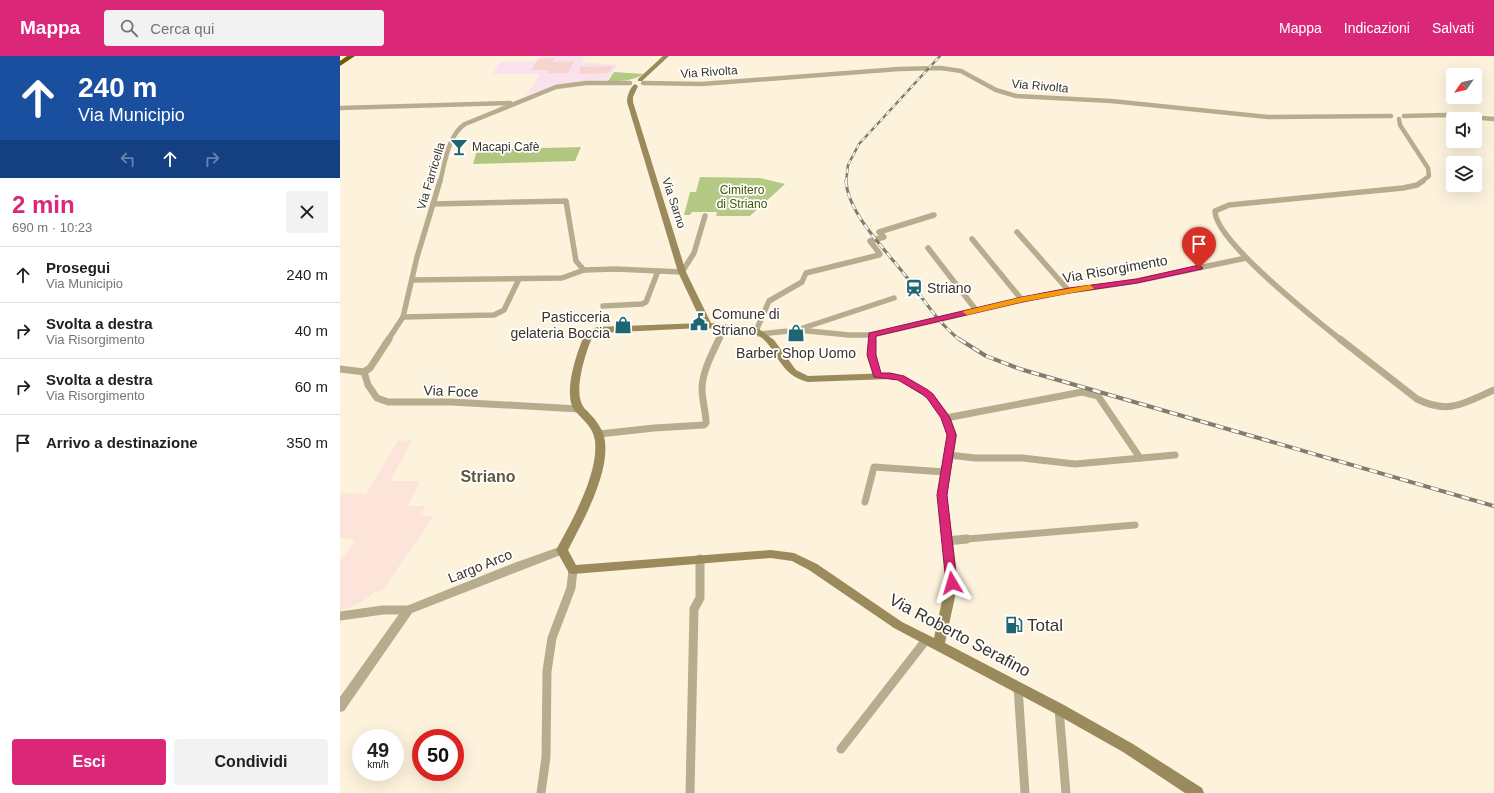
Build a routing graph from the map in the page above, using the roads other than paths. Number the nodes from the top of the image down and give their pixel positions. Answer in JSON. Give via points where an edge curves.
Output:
{"nodes":[{"id":1,"x":343,"y":56,"type":"edge"},
{"id":2,"x":352,"y":56,"type":"edge"},
{"id":3,"x":666,"y":56,"type":"edge"},
{"id":4,"x":340,"y":58,"type":"edge"},
{"id":5,"x":340,"y":64,"type":"edge"},
{"id":6,"x":637,"y":83,"type":"junction"},
{"id":7,"x":514,"y":103,"type":"junction"},
{"id":8,"x":340,"y":108,"type":"edge"},
{"id":9,"x":1398,"y":115,"type":"junction"},
{"id":10,"x":1494,"y":119,"type":"edge"},
{"id":11,"x":434,"y":204,"type":"junction"},
{"id":12,"x":934,"y":215,"type":"dead end"},
{"id":13,"x":705,"y":216,"type":"dead end"},
{"id":14,"x":1017,"y":232,"type":"dead end"},
{"id":15,"x":972,"y":239,"type":"dead end"},
{"id":16,"x":928,"y":248,"type":"dead end"},
{"id":17,"x":1246,"y":258,"type":"junction"},
{"id":18,"x":584,"y":270,"type":"junction"},
{"id":19,"x":658,"y":271,"type":"junction"},
{"id":20,"x":682,"y":272,"type":"junction"},
{"id":21,"x":519,"y":279,"type":"junction"},
{"id":22,"x":412,"y":280,"type":"junction"},
{"id":23,"x":1069,"y":290,"type":"junction"},
{"id":24,"x":894,"y":298,"type":"dead end"},
{"id":25,"x":1022,"y":300,"type":"junction"},
{"id":26,"x":603,"y":306,"type":"dead end"},
{"id":27,"x":976,"y":310,"type":"junction"},
{"id":28,"x":403,"y":317,"type":"junction"},
{"id":29,"x":707,"y":325,"type":"junction"},
{"id":30,"x":725,"y":327,"type":"junction"},
{"id":31,"x":798,"y":330,"type":"junction"},
{"id":32,"x":758,"y":333,"type":"junction"},
{"id":33,"x":872,"y":334,"type":"junction"},
{"id":34,"x":340,"y":368,"type":"edge"},
{"id":35,"x":364,"y":372,"type":"junction"},
{"id":36,"x":877,"y":375,"type":"junction"},
{"id":37,"x":1494,"y":390,"type":"edge"},
{"id":38,"x":579,"y":408,"type":"junction"},
{"id":39,"x":946,"y":418,"type":"junction"},
{"id":40,"x":599,"y":434,"type":"junction"},
{"id":41,"x":949,"y":455,"type":"junction"},
{"id":42,"x":1175,"y":455,"type":"dead end"},
{"id":43,"x":1140,"y":458,"type":"junction"},
{"id":44,"x":945,"y":472,"type":"junction"},
{"id":45,"x":865,"y":502,"type":"dead end"},
{"id":46,"x":1135,"y":525,"type":"dead end"},
{"id":47,"x":946,"y":542,"type":"junction"},
{"id":48,"x":562,"y":550,"type":"junction"},
{"id":49,"x":700,"y":560,"type":"junction"},
{"id":50,"x":573,"y":570,"type":"junction"},
{"id":51,"x":408,"y":610,"type":"junction"},
{"id":52,"x":340,"y":616,"type":"edge"},
{"id":53,"x":926,"y":640,"type":"junction"},
{"id":54,"x":938,"y":646,"type":"junction"},
{"id":55,"x":1018,"y":686,"type":"junction"},
{"id":56,"x":340,"y":707,"type":"edge"},
{"id":57,"x":1059,"y":708,"type":"junction"},
{"id":58,"x":841,"y":749,"type":"dead end"},
{"id":59,"x":541,"y":793,"type":"edge"},
{"id":60,"x":690,"y":793,"type":"edge"},
{"id":61,"x":1025,"y":793,"type":"edge"},
{"id":62,"x":1066,"y":793,"type":"edge"},
{"id":63,"x":1197,"y":793,"type":"edge"}],
"edges":[{"from":1,"to":4,"type":"highway"},
{"from":2,"to":5,"type":"highway"},
{"from":3,"to":6,"type":"main road"},
{"from":6,"to":7,"type":"street","name":"Via Farricella","via":[[573,84],[556,87]]},
{"from":6,"to":9,"type":"street","name":"Via Rivolta","via":[[702,84],[941,68],[961,72],[996,90],[1016,96],[1111,101],[1268,117]]},
{"from":6,"to":20,"type":"main road","name":"Via Sarno","via":[[630,102]]},
{"from":7,"to":8,"type":"street"},
{"from":7,"to":11,"type":"street","name":"Via Farricella","via":[[465,124],[456,132]]},
{"from":9,"to":10,"type":"street","name":"Via Rivolta"},
{"from":9,"to":17,"type":"street","via":[[1400,125],[1428,168],[1429,176],[1426,179],[1417,185],[1403,188],[1272,200],[1218,208],[1215,210],[1215,218]]},
{"from":11,"to":18,"type":"street","via":[[566,201],[576,261]]},
{"from":11,"to":22,"type":"street","name":"Via Farricella"},
{"from":12,"to":32,"type":"street","via":[[879,232],[884,238],[870,241],[879,255],[806,273],[802,282],[769,301]]},
{"from":13,"to":20,"type":"street","via":[[693,256]]},
{"from":14,"to":23,"type":"street"},
{"from":15,"to":25,"type":"street"},
{"from":16,"to":27,"type":"street"},
{"from":17,"to":23,"type":"street","name":"Via Risorgimento","via":[[1137,281]]},
{"from":17,"to":37,"type":"street","via":[[1322,326],[1424,404],[1450,408]]},
{"from":18,"to":19,"type":"street"},
{"from":18,"to":21,"type":"street","via":[[562,278]]},
{"from":19,"to":20,"type":"street"},
{"from":19,"to":26,"type":"street","via":[[646,302]]},
{"from":20,"to":29,"type":"main road","name":"Via Sarno"},
{"from":21,"to":22,"type":"street"},
{"from":21,"to":28,"type":"street","via":[[504,310],[494,315]]},
{"from":22,"to":28,"type":"street","name":"Via Farricella"},
{"from":23,"to":25,"type":"street","name":"Via Risorgimento"},
{"from":24,"to":31,"type":"street"},
{"from":25,"to":27,"type":"street","name":"Via Risorgimento"},
{"from":27,"to":33,"type":"street","name":"Via Risorgimento"},
{"from":28,"to":35,"type":"street","name":"Via Farricella","via":[[370,368]]},
{"from":29,"to":30,"type":"main road","name":"Via Risorgimento"},
{"from":29,"to":38,"type":"main road","name":"Via Risorgimento","via":[[592,332],[587,338],[576,380]]},
{"from":30,"to":32,"type":"main road","name":"Via Risorgimento"},
{"from":30,"to":40,"type":"street","via":[[703,380],[706,413],[704,425]]},
{"from":31,"to":32,"type":"street","name":"Via Risorgimento"},
{"from":31,"to":33,"type":"street","name":"Via Risorgimento","via":[[850,335]]},
{"from":32,"to":36,"type":"main road","via":[[770,340],[797,376],[808,379]]},
{"from":33,"to":36,"type":"street","via":[[872,355]]},
{"from":34,"to":35,"type":"street"},
{"from":35,"to":38,"type":"street","name":"Via Foce","via":[[368,385],[377,398],[388,402]]},
{"from":36,"to":39,"type":"main road","via":[[901,378],[913,385],[930,396]]},
{"from":38,"to":40,"type":"main road","via":[[587,415]]},
{"from":39,"to":41,"type":"main road","via":[[952,435]]},
{"from":39,"to":43,"type":"street","via":[[1082,392],[1098,396]]},
{"from":40,"to":48,"type":"main road","via":[[600,448],[593,480]]},
{"from":41,"to":43,"type":"street","via":[[1022,458],[1074,464]]},
{"from":41,"to":44,"type":"main road"},
{"from":42,"to":43,"type":"street"},
{"from":44,"to":45,"type":"street","via":[[874,467]]},
{"from":44,"to":47,"type":"main road","via":[[942,495]]},
{"from":46,"to":47,"type":"street"},
{"from":47,"to":54,"type":"main road","via":[[952,583]]},
{"from":48,"to":50,"type":"main road"},
{"from":48,"to":51,"type":"street","name":"Largo Arco"},
{"from":49,"to":50,"type":"main road","name":"Via Roberto Serafino"},
{"from":49,"to":53,"type":"main road","name":"Via Roberto Serafino","via":[[771,554],[794,557],[813,567],[898,625]]},
{"from":49,"to":60,"type":"street","via":[[700,598],[694,609]]},
{"from":50,"to":59,"type":"street","via":[[571,588],[552,638],[547,671],[546,757]]},
{"from":51,"to":52,"type":"street"},
{"from":51,"to":56,"type":"street"},
{"from":53,"to":54,"type":"main road","name":"Via Roberto Serafino"},
{"from":53,"to":58,"type":"street"},
{"from":54,"to":55,"type":"main road","name":"Via Roberto Serafino"},
{"from":55,"to":57,"type":"main road","name":"Via Roberto Serafino"},
{"from":55,"to":61,"type":"street"},
{"from":57,"to":62,"type":"street"},
{"from":57,"to":63,"type":"main road","name":"Via Roberto Serafino","via":[[1128,748]]}]}
